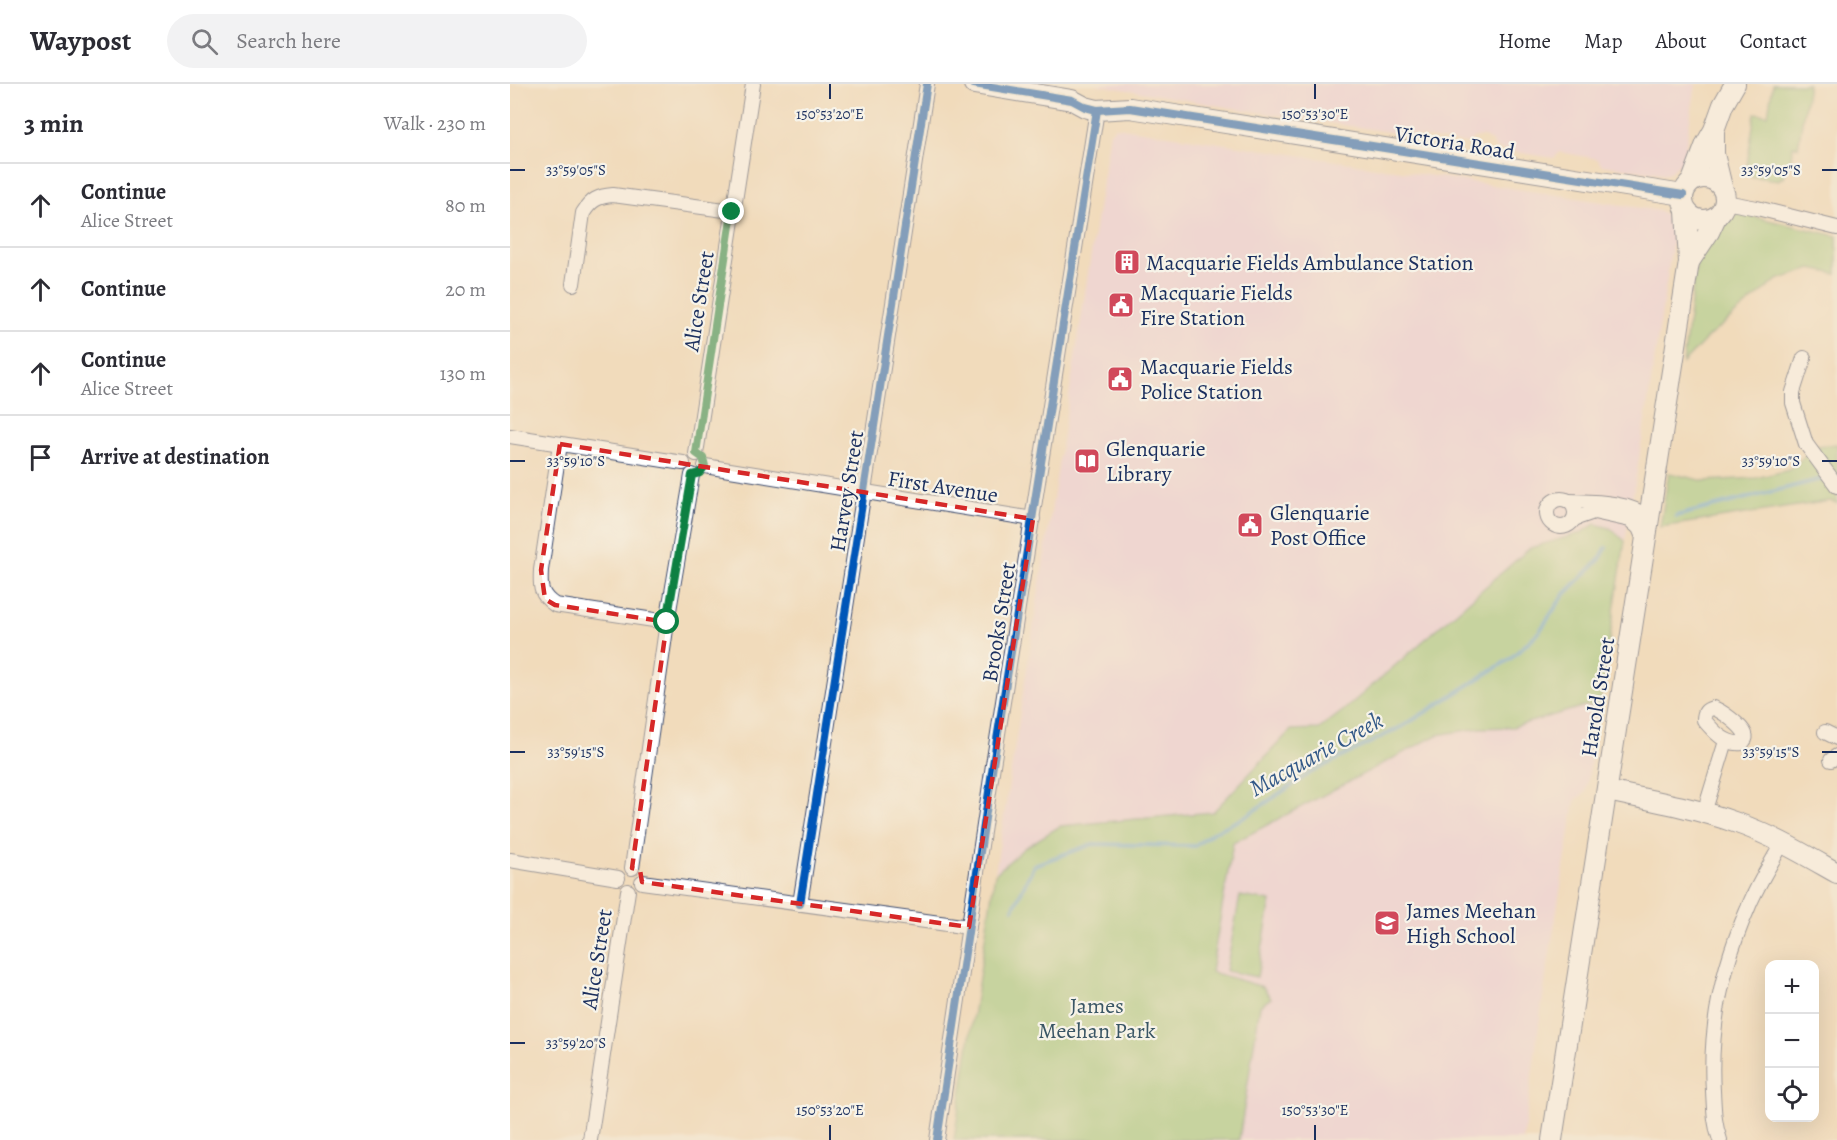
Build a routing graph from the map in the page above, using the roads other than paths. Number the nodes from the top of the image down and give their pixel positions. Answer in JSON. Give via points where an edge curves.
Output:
{"nodes":[{"id":1,"x":753,"y":84,"type":"edge"},
{"id":2,"x":927,"y":84,"type":"edge"},
{"id":3,"x":974,"y":84,"type":"edge"},
{"id":4,"x":1735,"y":84,"type":"edge"},
{"id":5,"x":1097,"y":110,"type":"junction"},
{"id":6,"x":1714,"y":130,"type":"junction"},
{"id":7,"x":1687,"y":196,"type":"junction"},
{"id":8,"x":1721,"y":202,"type":"junction"},
{"id":9,"x":732,"y":212,"type":"junction"},
{"id":10,"x":1837,"y":228,"type":"edge"},
{"id":11,"x":1689,"y":262,"type":"junction"},
{"id":12,"x":573,"y":284,"type":"dead end"},
{"id":13,"x":1804,"y":358,"type":"dead end"},
{"id":14,"x":510,"y":436,"type":"edge"},
{"id":15,"x":560,"y":444,"type":"junction"},
{"id":16,"x":696,"y":453,"type":"junction"},
{"id":17,"x":683,"y":462,"type":"junction"},
{"id":18,"x":705,"y":466,"type":"junction"},
{"id":19,"x":692,"y":475,"type":"junction"},
{"id":20,"x":1654,"y":484,"type":"junction"},
{"id":21,"x":1837,"y":486,"type":"edge"},
{"id":22,"x":864,"y":492,"type":"junction"},
{"id":23,"x":1568,"y":501,"type":"junction"},
{"id":24,"x":1621,"y":505,"type":"junction"},
{"id":25,"x":1640,"y":518,"type":"junction"},
{"id":26,"x":1033,"y":519,"type":"junction"},
{"id":27,"x":1574,"y":519,"type":"junction"},
{"id":28,"x":667,"y":622,"type":"junction"},
{"id":29,"x":1726,"y":741,"type":"dead end"},
{"id":30,"x":1606,"y":791,"type":"junction"},
{"id":31,"x":1704,"y":813,"type":"junction"},
{"id":32,"x":1782,"y":843,"type":"junction"},
{"id":33,"x":510,"y":861,"type":"edge"},
{"id":34,"x":632,"y":868,"type":"junction"},
{"id":35,"x":1837,"y":873,"type":"edge"},
{"id":36,"x":618,"y":878,"type":"junction"},
{"id":37,"x":642,"y":882,"type":"junction"},
{"id":38,"x":628,"y":891,"type":"junction"},
{"id":39,"x":800,"y":904,"type":"junction"},
{"id":40,"x":969,"y":927,"type":"junction"},
{"id":41,"x":590,"y":1140,"type":"edge"},
{"id":42,"x":937,"y":1140,"type":"edge"},
{"id":43,"x":1552,"y":1140,"type":"edge"},
{"id":44,"x":1720,"y":1140,"type":"edge"}],
"edges":[{"from":1,"to":9,"type":"street","name":"Alice Street"},
{"from":2,"to":22,"type":"street","name":"Harvey Street"},
{"from":3,"to":5,"type":"main road","name":"Victoria Road","via":[[1072,100]]},
{"from":4,"to":6,"type":"main road"},
{"from":5,"to":7,"type":"main road","name":"Victoria Road","via":[[1130,108]]},
{"from":5,"to":26,"type":"street","name":"Brooks Street"},
{"from":6,"to":7,"type":"main road"},
{"from":6,"to":8,"type":"main road"},
{"from":7,"to":8,"type":"main road","via":[[1693,217],[1700,220],[1709,220]]},
{"from":7,"to":8,"type":"main road","via":[[1699,178],[1708,178],[1716,181]]},
{"from":7,"to":11,"type":"main road","name":"Harold Street"},
{"from":8,"to":10,"type":"street"},
{"from":8,"to":11,"type":"main road","name":"Harold Street","via":[[1710,232]]},
{"from":9,"to":12,"type":"street","via":[[599,196],[583,213]]},
{"from":9,"to":16,"type":"street","name":"Alice Street"},
{"from":11,"to":20,"type":"main road","name":"Harold Street"},
{"from":13,"to":21,"type":"street","via":[[1793,403],[1806,444]]},
{"from":14,"to":15,"type":"street"},
{"from":15,"to":17,"type":"street"},
{"from":15,"to":28,"type":"street","via":[[541,570],[540,585],[545,599],[555,604]]},
{"from":16,"to":17,"type":"street"},
{"from":16,"to":18,"type":"street"},
{"from":17,"to":19,"type":"street","via":[[685,471]]},
{"from":18,"to":19,"type":"street"},
{"from":18,"to":22,"type":"street","name":"First Avenue"},
{"from":19,"to":28,"type":"street"},
{"from":20,"to":24,"type":"street","via":[[1646,496]]},
{"from":20,"to":25,"type":"main road","name":"Harold Street"},
{"from":22,"to":26,"type":"street","name":"First Avenue"},
{"from":22,"to":39,"type":"street","name":"Harvey Street"},
{"from":23,"to":24,"type":"street"},
{"from":23,"to":27,"type":"street","via":[[1574,508]]},
{"from":23,"to":27,"type":"street","via":[[1553,501],[1547,509],[1548,518],[1557,527],[1567,526]]},
{"from":24,"to":25,"type":"street","via":[[1641,512]]},
{"from":25,"to":27,"type":"street","via":[[1594,512]]},
{"from":25,"to":30,"type":"main road","name":"Harold Street","via":[[1645,542]]},
{"from":26,"to":40,"type":"street","name":"Brooks Street"},
{"from":28,"to":34,"type":"street"},
{"from":29,"to":31,"type":"street"},
{"from":30,"to":31,"type":"main road"},
{"from":30,"to":43,"type":"main road","name":"Harold Street"},
{"from":31,"to":32,"type":"main road"},
{"from":32,"to":35,"type":"main road"},
{"from":32,"to":44,"type":"street","via":[[1748,907],[1717,1007],[1712,1073],[1715,1125]]},
{"from":33,"to":36,"type":"street"},
{"from":34,"to":36,"type":"street","via":[[623,870]]},
{"from":34,"to":37,"type":"street","via":[[640,873]]},
{"from":36,"to":38,"type":"street","via":[[620,887]]},
{"from":37,"to":38,"type":"street","via":[[637,890]]},
{"from":37,"to":39,"type":"street"},
{"from":38,"to":41,"type":"street","name":"Alice Street"},
{"from":39,"to":40,"type":"street"},
{"from":40,"to":42,"type":"street","name":"Brooks Street"}]}
